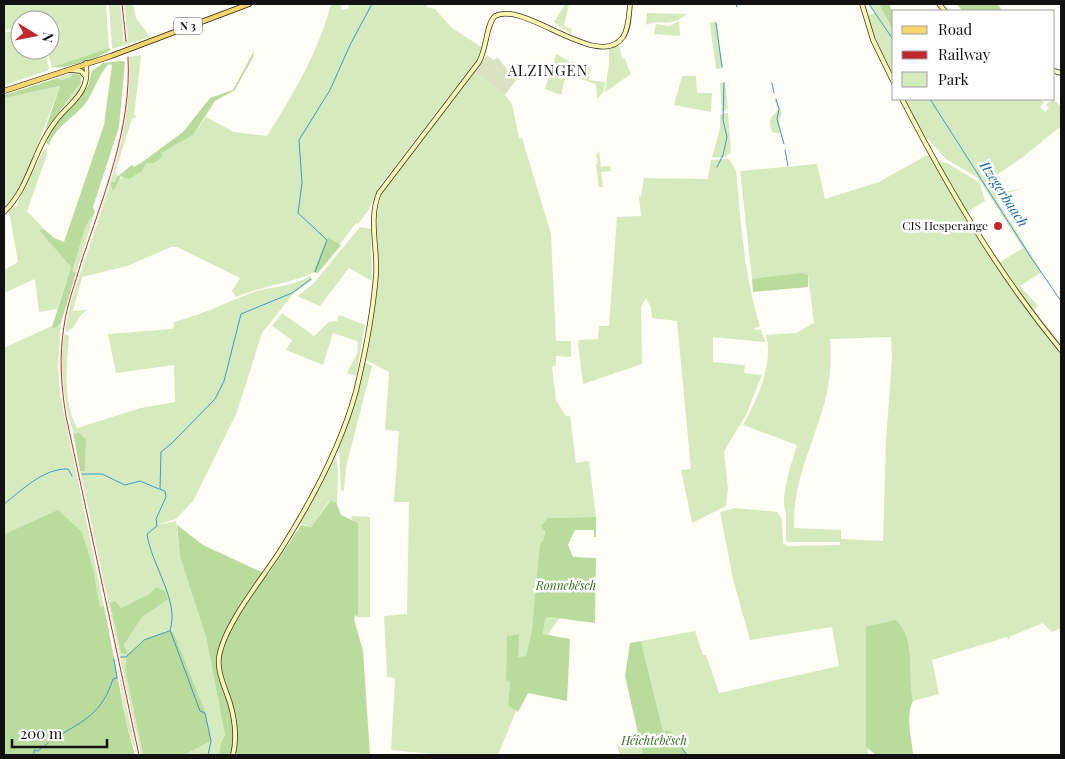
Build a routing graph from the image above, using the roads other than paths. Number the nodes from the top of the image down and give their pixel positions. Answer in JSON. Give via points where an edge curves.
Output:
{"nodes":[{"id":1,"x":249,"y":4,"type":"edge"},
{"id":2,"x":630,"y":4,"type":"edge"},
{"id":3,"x":862,"y":4,"type":"edge"},
{"id":4,"x":86,"y":63,"type":"junction"},
{"id":5,"x":67,"y":70,"type":"junction"},
{"id":6,"x":86,"y":77,"type":"junction"},
{"id":7,"x":892,"y":80,"type":"edge"},
{"id":8,"x":4,"y":91,"type":"edge"},
{"id":9,"x":903,"y":100,"type":"edge"},
{"id":10,"x":4,"y":212,"type":"edge"},
{"id":11,"x":1061,"y":350,"type":"edge"},
{"id":12,"x":233,"y":755,"type":"edge"}],
"edges":[{"from":1,"to":4,"type":"main road","number":"N 3"},
{"from":2,"to":12,"type":"main road","via":[[623,37],[609,45],[578,40],[532,17],[507,12],[499,14],[489,24],[482,57],[382,187],[373,219],[375,284],[349,412],[336,448],[297,523],[219,652],[219,669],[235,732]]},
{"from":3,"to":7,"type":"main road","via":[[872,40]]},
{"from":4,"to":5,"type":"main road","number":"N 3"},
{"from":4,"to":6,"type":"main road"},
{"from":5,"to":6,"type":"main road","via":[[80,71]]},
{"from":5,"to":8,"type":"main road","number":"N 3"},
{"from":6,"to":10,"type":"main road","via":[[81,92],[46,134],[22,190]]},
{"from":9,"to":11,"type":"main road","via":[[971,226],[1006,279]]}]}
